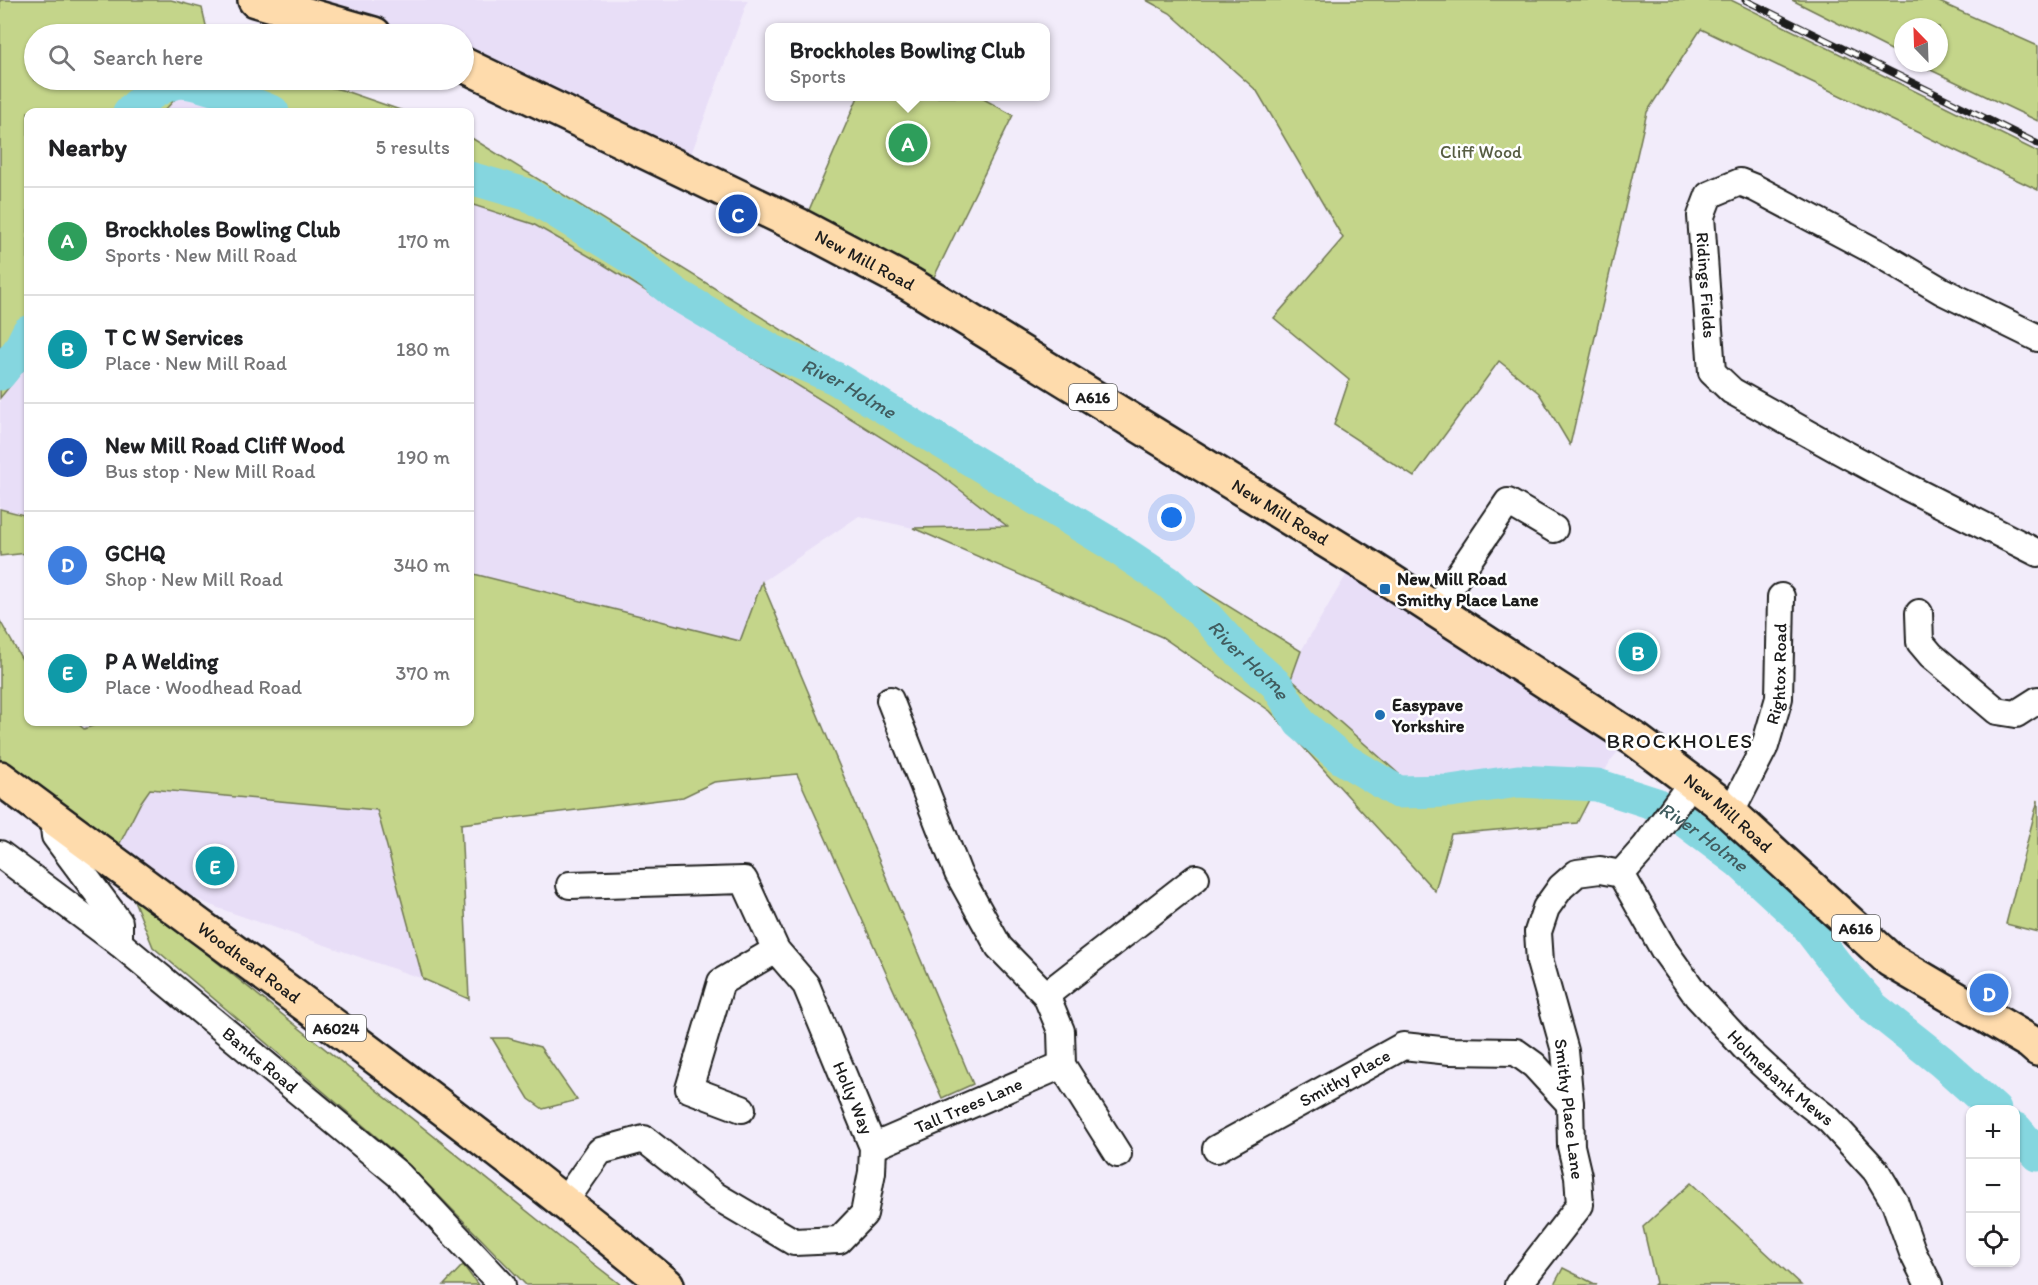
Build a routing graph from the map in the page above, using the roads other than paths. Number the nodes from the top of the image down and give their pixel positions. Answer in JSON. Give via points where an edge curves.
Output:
{"nodes":[{"id":1,"x":255,"y":0,"type":"edge"},
{"id":2,"x":339,"y":24,"type":"edge"},
{"id":3,"x":474,"y":70,"type":"edge"},
{"id":4,"x":2038,"y":338,"type":"edge"},
{"id":5,"x":1554,"y":530,"type":"dead end"},
{"id":6,"x":2038,"y":553,"type":"edge"},
{"id":7,"x":1781,"y":597,"type":"dead end"},
{"id":8,"x":1436,"y":608,"type":"junction"},
{"id":9,"x":1919,"y":613,"type":"dead end"},
{"id":10,"x":890,"y":700,"type":"dead end"},
{"id":11,"x":2038,"y":700,"type":"edge"},
{"id":12,"x":0,"y":778,"type":"edge"},
{"id":13,"x":1686,"y":789,"type":"junction"},
{"id":14,"x":1731,"y":812,"type":"junction"},
{"id":15,"x":53,"y":818,"type":"junction"},
{"id":16,"x":0,"y":854,"type":"edge"},
{"id":17,"x":1622,"y":874,"type":"junction"},
{"id":18,"x":1196,"y":878,"type":"dead end"},
{"id":19,"x":570,"y":885,"type":"dead end"},
{"id":20,"x":119,"y":943,"type":"junction"},
{"id":21,"x":776,"y":950,"type":"junction"},
{"id":22,"x":1046,"y":995,"type":"junction"},
{"id":23,"x":2035,"y":1042,"type":"edge"},
{"id":24,"x":1062,"y":1065,"type":"junction"},
{"id":25,"x":1570,"y":1104,"type":"junction"},
{"id":26,"x":742,"y":1109,"type":"dead end"},
{"id":27,"x":873,"y":1147,"type":"junction"},
{"id":28,"x":1216,"y":1149,"type":"dead end"},
{"id":29,"x":1118,"y":1154,"type":"dead end"},
{"id":30,"x":565,"y":1201,"type":"junction"},
{"id":31,"x":502,"y":1285,"type":"edge"},
{"id":32,"x":667,"y":1285,"type":"edge"},
{"id":33,"x":1518,"y":1285,"type":"edge"},
{"id":34,"x":1929,"y":1285,"type":"edge"}],
"edges":[{"from":1,"to":2,"type":"main road"},
{"from":3,"to":8,"type":"main road","name":"New Mill Road","number":"A616","via":[[800,226],[910,284]]},
{"from":4,"to":6,"type":"street","name":"Ridings Fields","via":[[1942,291],[1755,188],[1740,182],[1708,195],[1701,216],[1712,372],[1732,391],[1903,485]]},
{"from":5,"to":8,"type":"street","via":[[1508,502]]},
{"from":7,"to":14,"type":"street","name":"Rightox Road","via":[[1779,698],[1765,746]]},
{"from":8,"to":13,"type":"main road","name":"New Mill Road","number":"A616","via":[[1636,740]]},
{"from":9,"to":11,"type":"street","via":[[1920,642],[1925,649],[1997,711],[2016,714]]},
{"from":10,"to":22,"type":"street","via":[[958,873],[999,947]]},
{"from":12,"to":15,"type":"main road","name":"Woodhead Road","number":"A6024"},
{"from":13,"to":14,"type":"main road","name":"New Mill Road","number":"A616"},
{"from":13,"to":17,"type":"street"},
{"from":14,"to":23,"type":"main road","name":"New Mill Road","number":"A616","via":[[1890,960]]},
{"from":15,"to":20,"type":"street","via":[[55,837],[119,922]]},
{"from":15,"to":30,"type":"main road","name":"Woodhead Road","number":"A6024"},
{"from":16,"to":20,"type":"street","name":"Banks Road"},
{"from":17,"to":25,"type":"street","name":"Smithy Place Lane","via":[[1600,870],[1578,873],[1561,886],[1546,908],[1538,932],[1540,962],[1565,1051]]},
{"from":17,"to":34,"type":"street","name":"Holmebank Mews","via":[[1664,950],[1697,996],[1788,1089],[1829,1120],[1876,1171],[1895,1203]]},
{"from":18,"to":22,"type":"street"},
{"from":19,"to":21,"type":"street","name":"Holly Way","via":[[744,880]]},
{"from":20,"to":31,"type":"street","name":"Banks Road","via":[[399,1175]]},
{"from":21,"to":26,"type":"street","via":[[721,982],[689,1089]]},
{"from":21,"to":27,"type":"street","name":"Holly Way","via":[[806,985]]},
{"from":22,"to":24,"type":"street","via":[[1061,1031]]},
{"from":24,"to":27,"type":"street","name":"Tall Trees Lane"},
{"from":24,"to":29,"type":"street"},
{"from":25,"to":28,"type":"street","name":"Smithy Place","via":[[1534,1065],[1516,1052],[1450,1052],[1403,1046]]},
{"from":25,"to":33,"type":"street","name":"Smithy Place Lane","via":[[1570,1146],[1580,1204]]},
{"from":27,"to":30,"type":"street","name":"Holly Way","via":[[864,1214],[839,1240],[794,1242],[716,1196],[644,1139],[600,1151]]},
{"from":30,"to":32,"type":"main road","name":"Woodhead Road","number":"A6024"}]}
